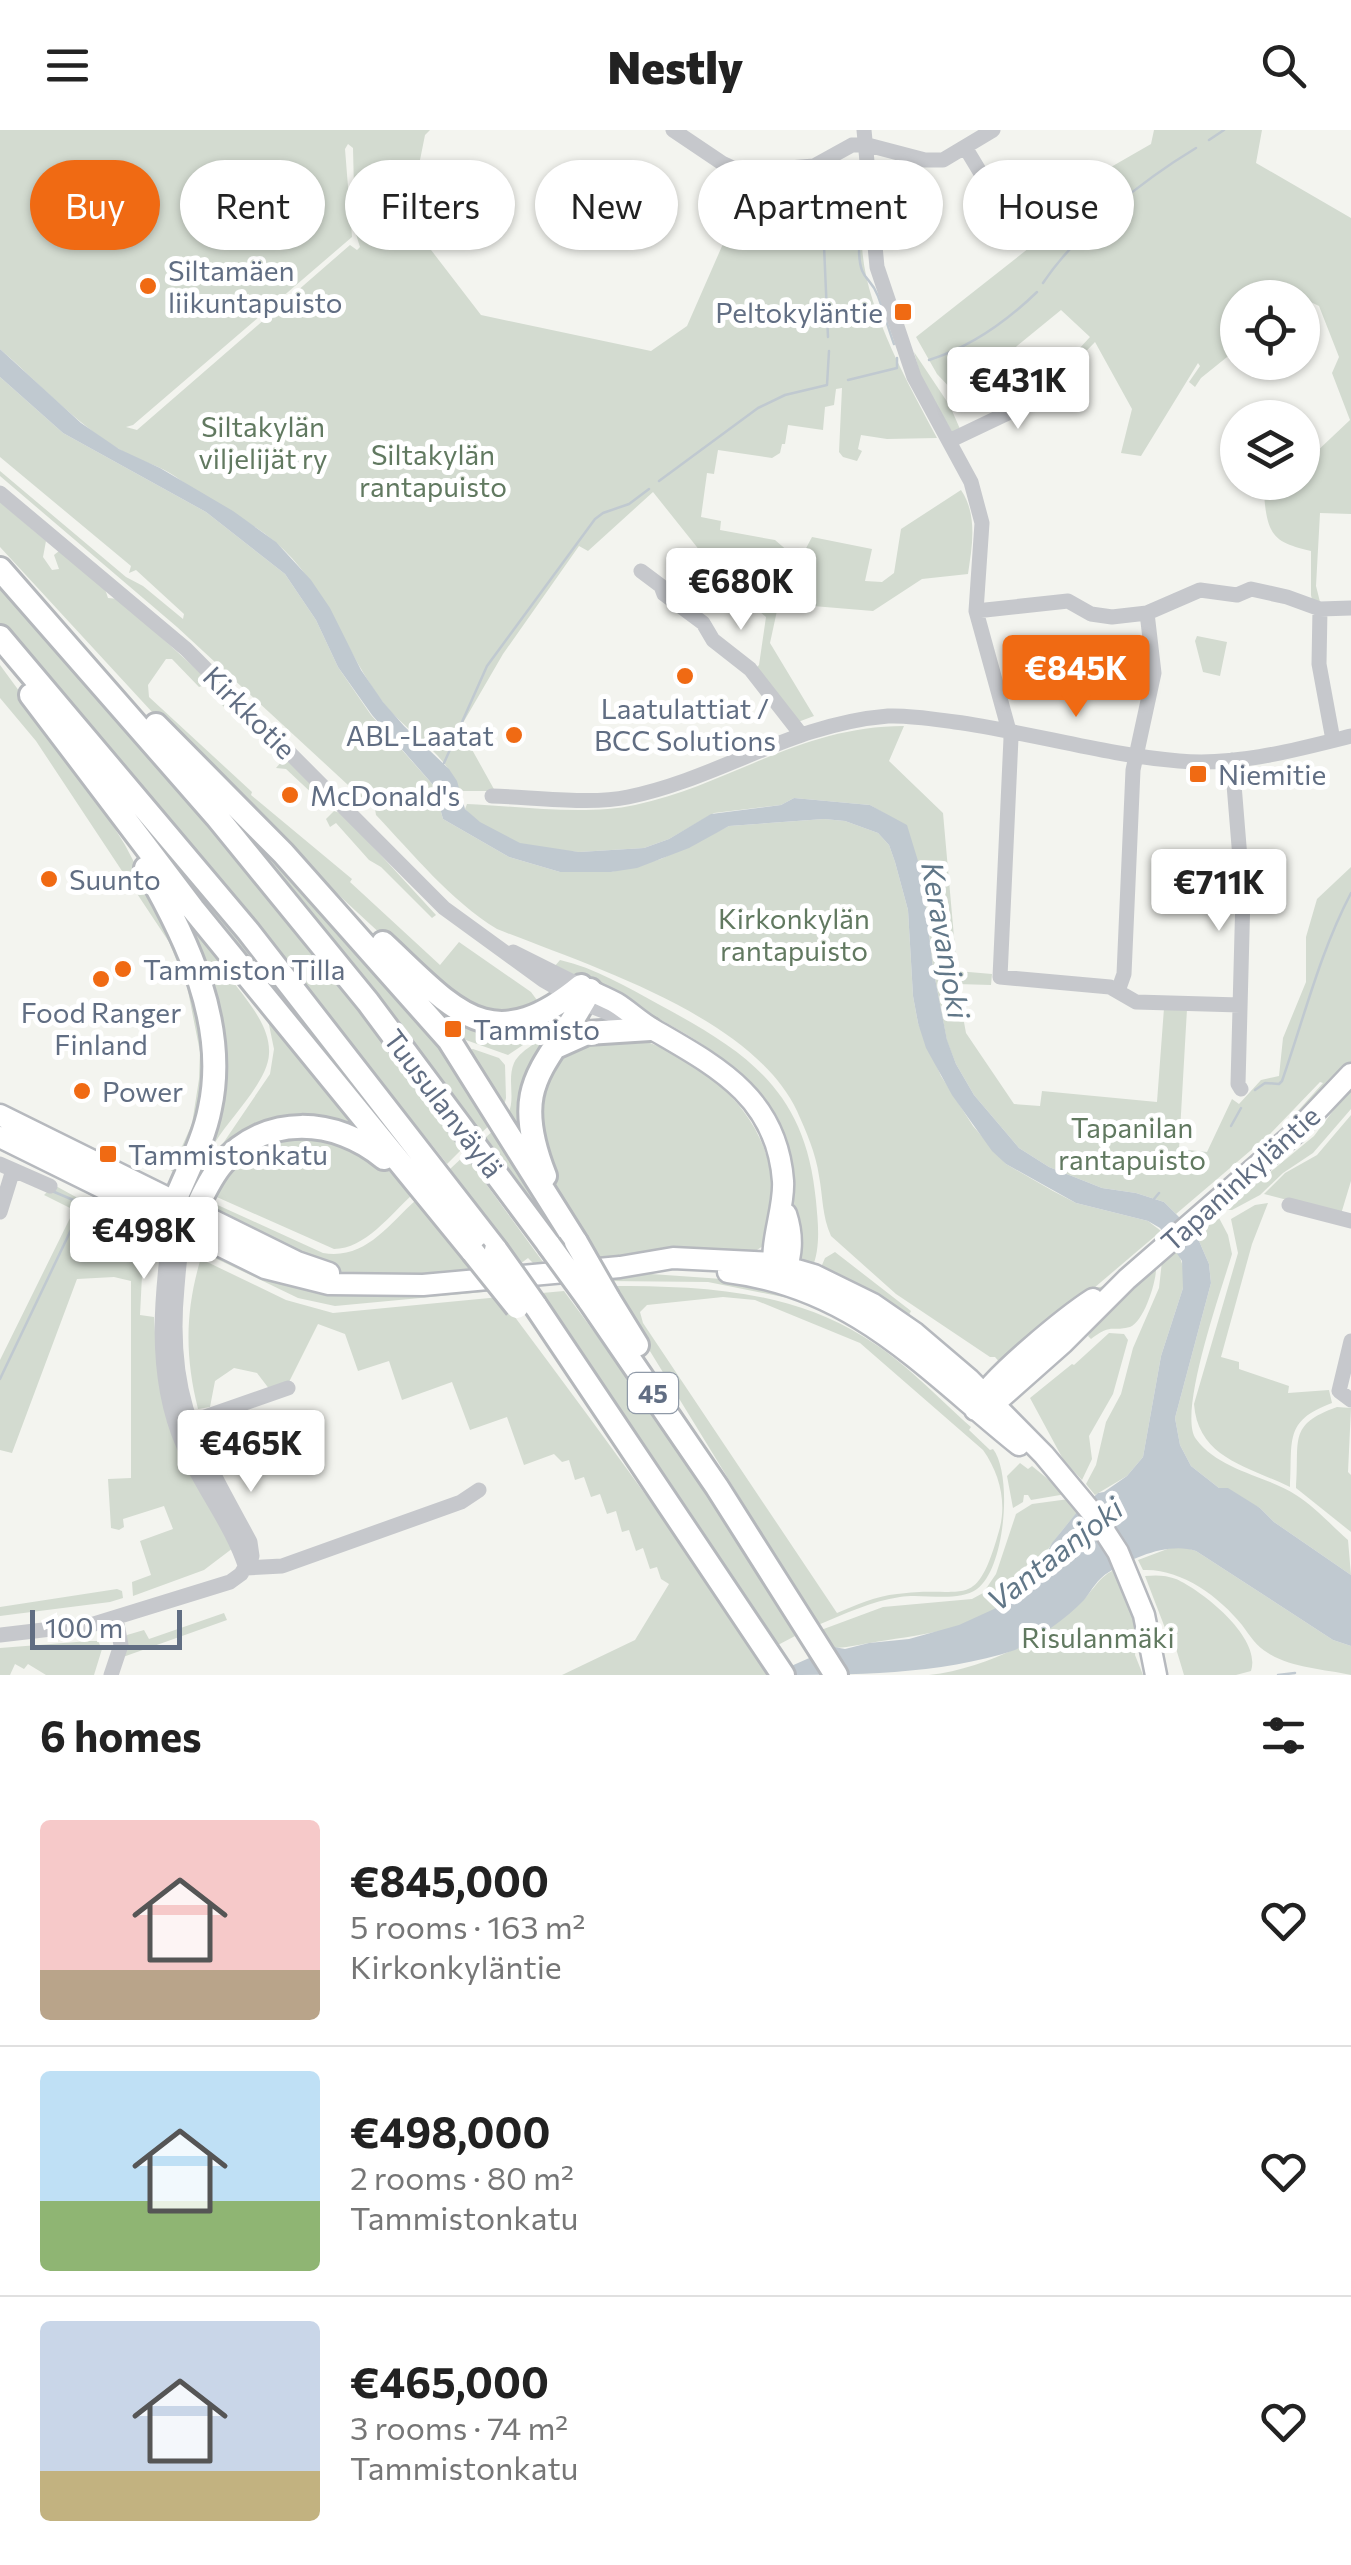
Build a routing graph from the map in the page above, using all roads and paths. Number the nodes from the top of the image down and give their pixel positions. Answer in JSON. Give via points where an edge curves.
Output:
{"nodes":[{"id":1,"x":673,"y":130,"type":"edge"},
{"id":2,"x":993,"y":130,"type":"edge"},
{"id":3,"x":864,"y":137,"type":"edge"},
{"id":4,"x":965,"y":147,"type":"junction"},
{"id":5,"x":973,"y":160,"type":"edge"},
{"id":6,"x":1058,"y":380,"type":"dead end"},
{"id":7,"x":948,"y":441,"type":"junction"},
{"id":8,"x":0,"y":493,"type":"edge"},
{"id":9,"x":0,"y":569,"type":"edge"},
{"id":10,"x":641,"y":571,"type":"dead end"},
{"id":11,"x":1351,"y":608,"type":"edge"},
{"id":12,"x":1320,"y":609,"type":"junction"},
{"id":13,"x":976,"y":611,"type":"junction"},
{"id":14,"x":1148,"y":613,"type":"junction"},
{"id":15,"x":54,"y":630,"type":"junction"},
{"id":16,"x":0,"y":637,"type":"edge"},
{"id":17,"x":0,"y":655,"type":"edge"},
{"id":18,"x":1008,"y":728,"type":"junction"},
{"id":19,"x":805,"y":732,"type":"junction"},
{"id":20,"x":1351,"y":736,"type":"edge"},
{"id":21,"x":1333,"y":740,"type":"junction"},
{"id":22,"x":1136,"y":755,"type":"junction"},
{"id":23,"x":1232,"y":760,"type":"junction"},
{"id":24,"x":102,"y":791,"type":"junction"},
{"id":25,"x":492,"y":796,"type":"dead end"},
{"id":26,"x":282,"y":854,"type":"junction"},
{"id":27,"x":1118,"y":991,"type":"junction"},
{"id":28,"x":581,"y":994,"type":"junction"},
{"id":29,"x":1240,"y":1005,"type":"junction"},
{"id":30,"x":650,"y":1028,"type":"junction"},
{"id":31,"x":555,"y":1048,"type":"junction"},
{"id":32,"x":1351,"y":1074,"type":"edge"},
{"id":33,"x":1242,"y":1089,"type":"dead end"},
{"id":34,"x":0,"y":1115,"type":"edge"},
{"id":35,"x":0,"y":1136,"type":"edge"},
{"id":36,"x":6,"y":1167,"type":"edge"},
{"id":37,"x":50,"y":1186,"type":"dead end"},
{"id":38,"x":417,"y":1186,"type":"junction"},
{"id":39,"x":1289,"y":1205,"type":"dead end"},
{"id":40,"x":0,"y":1212,"type":"edge"},
{"id":41,"x":182,"y":1215,"type":"junction"},
{"id":42,"x":561,"y":1216,"type":"junction"},
{"id":43,"x":1351,"y":1222,"type":"edge"},
{"id":44,"x":484,"y":1251,"type":"junction"},
{"id":45,"x":780,"y":1270,"type":"junction"},
{"id":46,"x":598,"y":1299,"type":"junction"},
{"id":47,"x":1351,"y":1341,"type":"edge"},
{"id":48,"x":288,"y":1388,"type":"dead end"},
{"id":49,"x":1351,"y":1400,"type":"edge"},
{"id":50,"x":984,"y":1402,"type":"junction"},
{"id":51,"x":182,"y":1425,"type":"junction"},
{"id":52,"x":479,"y":1490,"type":"dead end"},
{"id":53,"x":246,"y":1568,"type":"junction"},
{"id":54,"x":116,"y":1619,"type":"junction"},
{"id":55,"x":0,"y":1635,"type":"edge"},
{"id":56,"x":1158,"y":1673,"type":"edge"},
{"id":57,"x":111,"y":1675,"type":"edge"},
{"id":58,"x":783,"y":1675,"type":"edge"},
{"id":59,"x":836,"y":1675,"type":"edge"}],
"edges":[{"from":1,"to":3,"type":"street","via":[[722,163],[754,170],[802,168]]},
{"from":2,"to":4,"type":"street"},
{"from":3,"to":4,"type":"street","via":[[933,161]]},
{"from":3,"to":7,"type":"street","via":[[877,267],[914,377]]},
{"from":4,"to":5,"type":"street"},
{"from":6,"to":7,"type":"street","via":[[1035,400]]},
{"from":7,"to":13,"type":"street","via":[[971,482],[982,523]]},
{"from":8,"to":28,"type":"street","name":"Kirkkotie","via":[[186,649],[431,896],[490,942]]},
{"from":9,"to":15,"type":"highway","name":"Tuusulanväylä","number":"45"},
{"from":10,"to":19,"type":"street","via":[[750,669]]},
{"from":11,"to":12,"type":"street"},
{"from":12,"to":14,"type":"street","via":[[1250,589],[1200,590]]},
{"from":12,"to":21,"type":"street","via":[[1319,664]]},
{"from":13,"to":14,"type":"street","via":[[1068,601],[1100,616]]},
{"from":13,"to":18,"type":"street"},
{"from":14,"to":22,"type":"street","via":[[1153,682]]},
{"from":15,"to":26,"type":"highway","via":[[99,667]]},
{"from":15,"to":46,"type":"highway","name":"Tuusulanväylä","number":"45","bridge":true,"via":[[357,988]]},
{"from":16,"to":44,"type":"highway","name":"Tuusulanväylä","number":"45","via":[[248,931]]},
{"from":17,"to":24,"type":"highway"},
{"from":18,"to":19,"type":"street","via":[[892,716]]},
{"from":18,"to":22,"type":"street"},
{"from":18,"to":27,"type":"street","via":[[1000,976]]},
{"from":19,"to":25,"type":"street","via":[[704,774],[623,798]]},
{"from":20,"to":21,"type":"street"},
{"from":21,"to":23,"type":"street"},
{"from":22,"to":23,"type":"street"},
{"from":22,"to":27,"type":"street"},
{"from":23,"to":29,"type":"street","via":[[1242,874]]},
{"from":24,"to":38,"type":"highway"},
{"from":24,"to":41,"type":"highway","via":[[188,952],[213,1034],[210,1112]]},
{"from":26,"to":28,"type":"highway","via":[[468,1014],[497,1024],[527,1021]]},
{"from":26,"to":42,"type":"highway","via":[[449,1040]]},
{"from":27,"to":29,"type":"street","via":[[1136,1002]]},
{"from":28,"to":30,"type":"main road","name":"Kirkkotie","via":[[616,1004]]},
{"from":28,"to":31,"type":"highway"},
{"from":29,"to":33,"type":"street"},
{"from":30,"to":31,"type":"highway","via":[[587,1033]]},
{"from":30,"to":45,"type":"main road","name":"Kirkkotie","via":[[702,1056],[763,1116],[778,1152],[790,1227]]},
{"from":31,"to":42,"type":"highway","via":[[533,1085],[528,1114]]},
{"from":32,"to":50,"type":"main road","name":"Tapaninkyläntie","via":[[1063,1344]]},
{"from":34,"to":41,"type":"main road"},
{"from":35,"to":41,"type":"main road"},
{"from":36,"to":37,"type":"street"},
{"from":36,"to":40,"type":"street"},
{"from":38,"to":41,"type":"highway","via":[[356,1138],[326,1127],[295,1126],[260,1135],[235,1151]]},
{"from":38,"to":44,"type":"highway"},
{"from":39,"to":43,"type":"street"},
{"from":41,"to":45,"type":"main road","via":[[374,1285],[620,1267]]},
{"from":41,"to":51,"type":"street","via":[[174,1332]]},
{"from":42,"to":46,"type":"highway","bridge":true},
{"from":44,"to":58,"type":"highway","name":"Tuusulanväylä","number":"45","bridge":true},
{"from":45,"to":50,"type":"main road"},
{"from":46,"to":59,"type":"highway","name":"Tuusulanväylä","number":"45"},
{"from":47,"to":49,"type":"street","via":[[1339,1392]]},
{"from":48,"to":51,"type":"street"},
{"from":50,"to":56,"type":"main road","via":[[1061,1476],[1108,1535],[1138,1598]]},
{"from":51,"to":53,"type":"street","via":[[250,1542]]},
{"from":52,"to":53,"type":"street","via":[[282,1566]]},
{"from":53,"to":54,"type":"street","via":[[230,1582]]},
{"from":54,"to":55,"type":"street"},
{"from":54,"to":57,"type":"street","via":[[121,1645]]}]}
